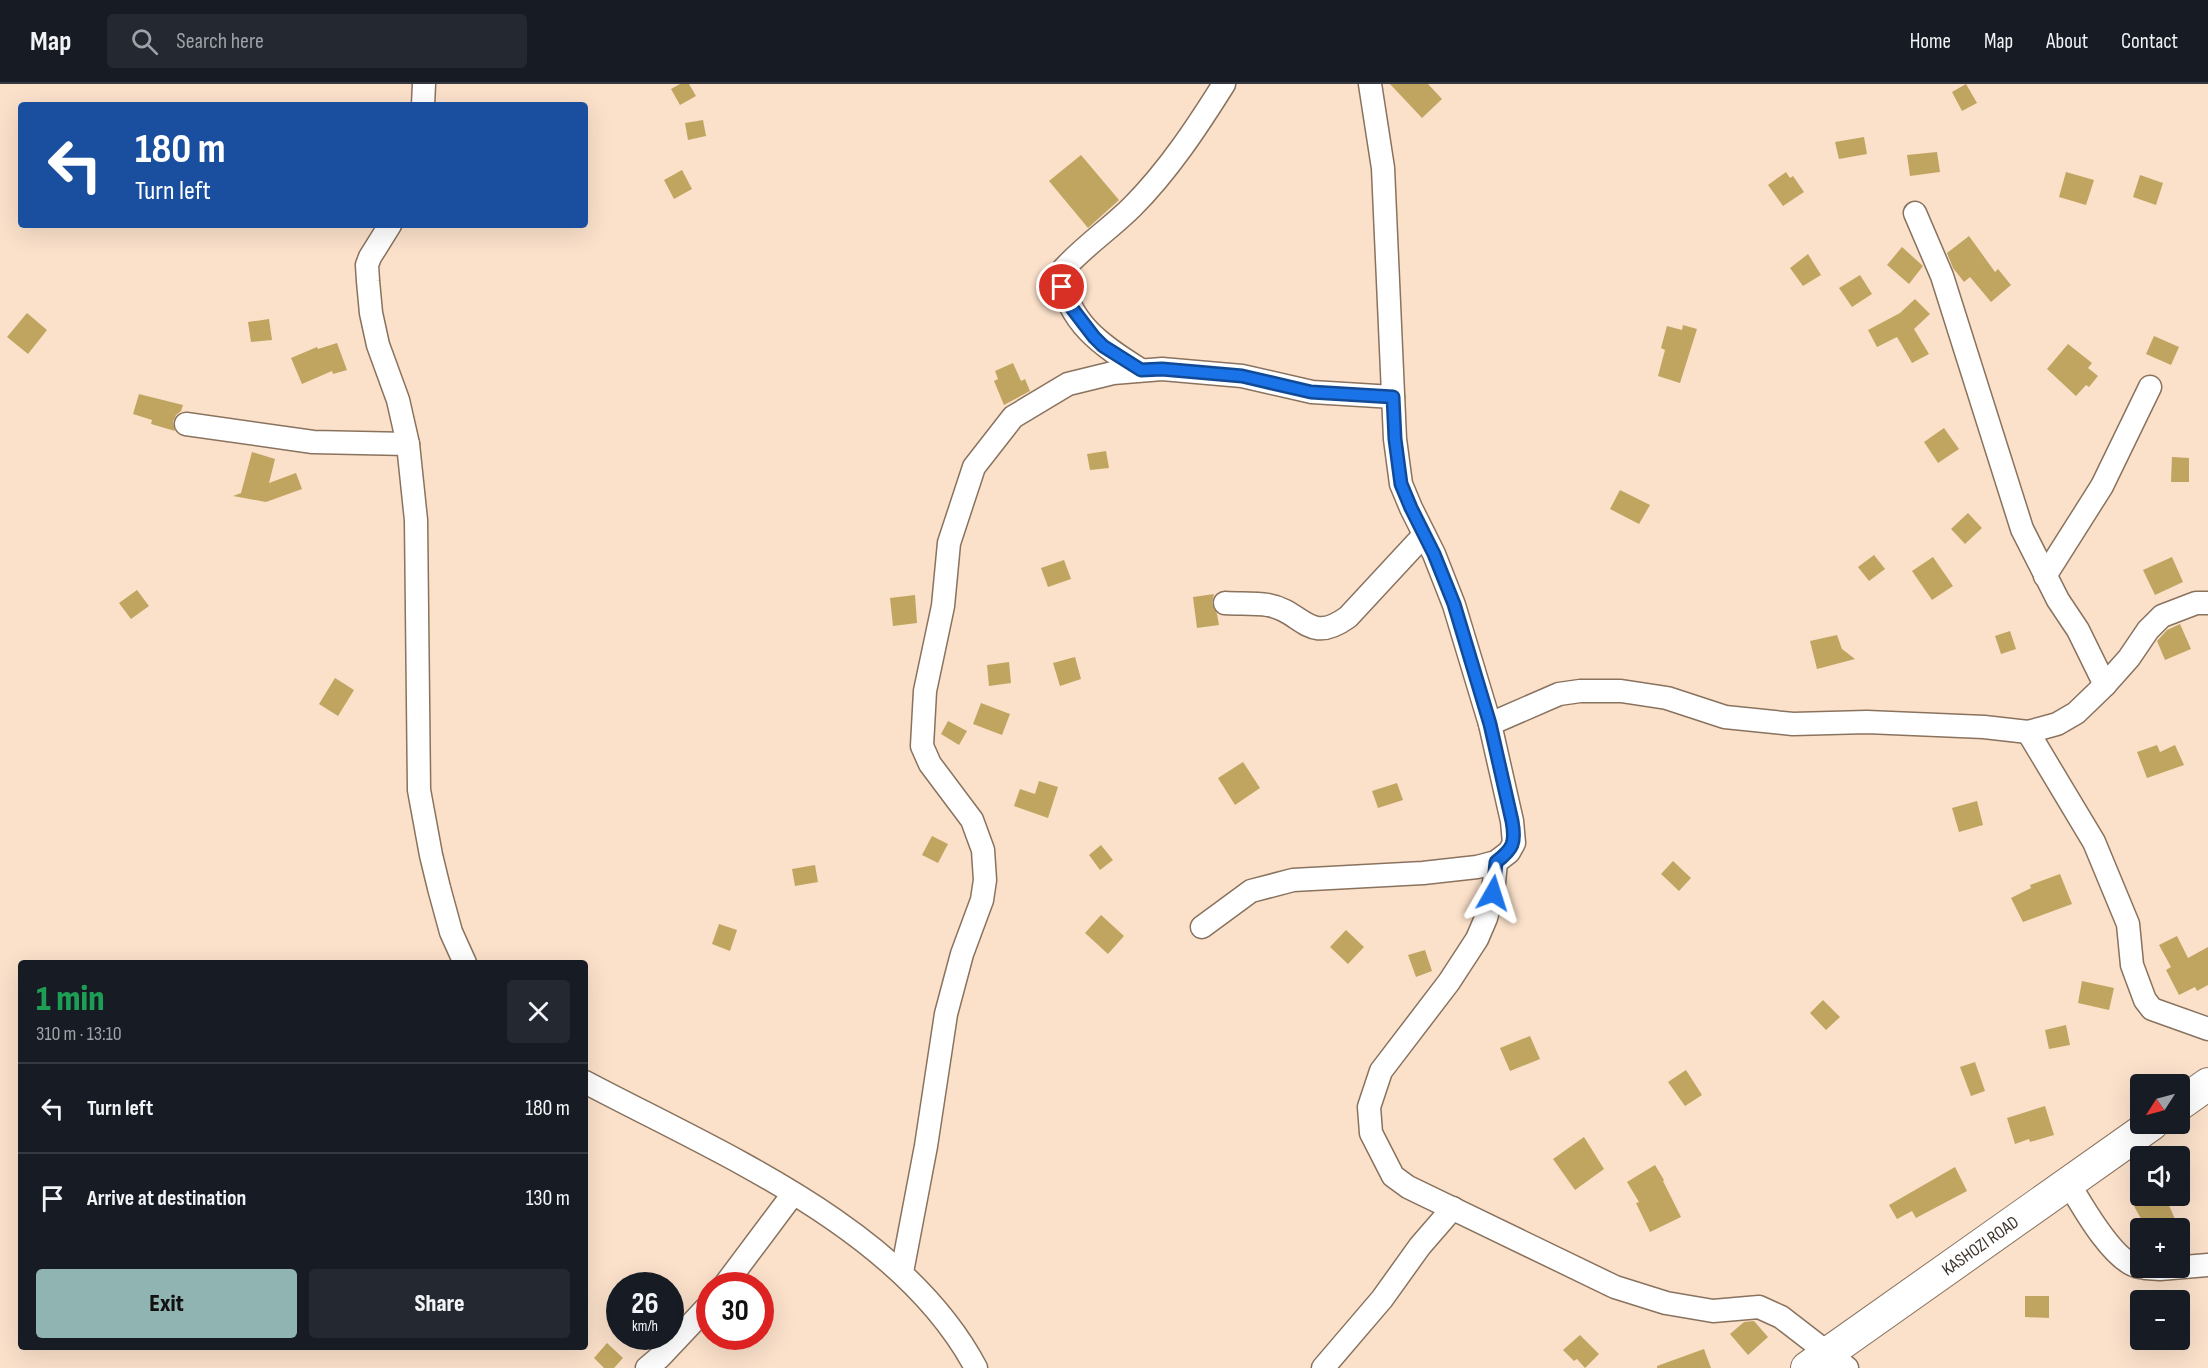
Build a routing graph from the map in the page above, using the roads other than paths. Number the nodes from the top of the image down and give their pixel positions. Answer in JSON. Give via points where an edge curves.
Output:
{"nodes":[{"id":1,"x":424,"y":84,"type":"edge"},
{"id":2,"x":1224,"y":84,"type":"edge"},
{"id":3,"x":1370,"y":84,"type":"edge"},
{"id":4,"x":423,"y":102,"type":"edge"},
{"id":5,"x":1915,"y":213,"type":"dead end"},
{"id":6,"x":388,"y":228,"type":"edge"},
{"id":7,"x":1141,"y":370,"type":"junction"},
{"id":8,"x":2150,"y":387,"type":"dead end"},
{"id":9,"x":1393,"y":397,"type":"junction"},
{"id":10,"x":186,"y":424,"type":"dead end"},
{"id":11,"x":408,"y":444,"type":"junction"},
{"id":12,"x":1424,"y":535,"type":"junction"},
{"id":13,"x":2045,"y":576,"type":"junction"},
{"id":14,"x":1226,"y":603,"type":"dead end"},
{"id":15,"x":2208,"y":603,"type":"edge"},
{"id":16,"x":2105,"y":685,"type":"junction"},
{"id":17,"x":1490,"y":724,"type":"junction"},
{"id":18,"x":2028,"y":732,"type":"junction"},
{"id":19,"x":1496,"y":862,"type":"junction"},
{"id":20,"x":1203,"y":927,"type":"dead end"},
{"id":21,"x":463,"y":960,"type":"edge"},
{"id":22,"x":2208,"y":1029,"type":"edge"},
{"id":23,"x":588,"y":1084,"type":"edge"},
{"id":24,"x":2208,"y":1084,"type":"edge"},
{"id":25,"x":2190,"y":1097,"type":"edge"},
{"id":26,"x":2138,"y":1134,"type":"edge"},
{"id":27,"x":2068,"y":1182,"type":"junction"},
{"id":28,"x":793,"y":1194,"type":"junction"},
{"id":29,"x":1453,"y":1208,"type":"junction"},
{"id":30,"x":2130,"y":1262,"type":"edge"},
{"id":31,"x":2208,"y":1265,"type":"edge"},
{"id":32,"x":2190,"y":1266,"type":"edge"},
{"id":33,"x":734,"y":1272,"type":"edge"},
{"id":34,"x":902,"y":1272,"type":"junction"},
{"id":35,"x":696,"y":1319,"type":"edge"},
{"id":36,"x":1827,"y":1363,"type":"edge"},
{"id":37,"x":647,"y":1368,"type":"edge"},
{"id":38,"x":976,"y":1368,"type":"edge"},
{"id":39,"x":1323,"y":1368,"type":"edge"}],
"edges":[{"from":1,"to":4,"type":"street"},
{"from":2,"to":7,"type":"street","via":[[1154,183],[1060,273],[1068,303],[1094,337]]},
{"from":3,"to":9,"type":"street","via":[[1383,168]]},
{"from":5,"to":13,"type":"street","via":[[1942,276],[2022,529]]},
{"from":6,"to":11,"type":"street","via":[[370,257],[368,281],[378,345],[398,400]]},
{"from":7,"to":9,"type":"street","via":[[1242,376],[1311,392]]},
{"from":7,"to":34,"type":"street","via":[[1068,384],[1013,417],[974,467],[949,543],[943,606],[925,691],[922,746],[930,764],[972,820],[983,850],[985,880],[946,1014]]},
{"from":8,"to":13,"type":"street","via":[[2102,486]]},
{"from":9,"to":12,"type":"street","via":[[1401,484]]},
{"from":10,"to":11,"type":"street","via":[[313,442]]},
{"from":11,"to":21,"type":"street","via":[[416,520],[419,790],[431,855],[451,932]]},
{"from":12,"to":14,"type":"street","via":[[1348,617],[1334,627],[1315,628],[1269,605]]},
{"from":12,"to":17,"type":"street","via":[[1454,604]]},
{"from":13,"to":16,"type":"street"},
{"from":15,"to":16,"type":"street","via":[[2196,603],[2162,616]]},
{"from":16,"to":18,"type":"street","via":[[2076,713],[2057,724]]},
{"from":17,"to":18,"type":"street","via":[[1559,694],[1621,691],[1667,698],[1725,717],[1793,724],[1867,722]]},
{"from":17,"to":19,"type":"street","via":[[1515,833],[1509,852]]},
{"from":18,"to":22,"type":"street","via":[[2094,842],[2128,924],[2132,964],[2145,1000],[2152,1009]]},
{"from":19,"to":20,"type":"street","via":[[1423,873],[1293,880],[1251,891]]},
{"from":19,"to":29,"type":"street","via":[[1493,893],[1477,939],[1381,1071],[1369,1107],[1371,1132],[1394,1176]]},
{"from":23,"to":28,"type":"street","via":[[726,1154]]},
{"from":24,"to":25,"type":"main road"},
{"from":26,"to":27,"type":"main road","name":"KASHOZI ROAD"},
{"from":27,"to":30,"type":"street","via":[[2112,1248]]},
{"from":27,"to":36,"type":"main road","name":"KASHOZI ROAD"},
{"from":28,"to":33,"type":"street"},
{"from":28,"to":34,"type":"street"},
{"from":29,"to":36,"type":"street","via":[[1615,1287],[1666,1303],[1713,1311],[1759,1307],[1805,1334]]},
{"from":29,"to":39,"type":"street"},
{"from":31,"to":32,"type":"street"},
{"from":34,"to":38,"type":"street","via":[[939,1313]]},
{"from":35,"to":37,"type":"street"}]}
